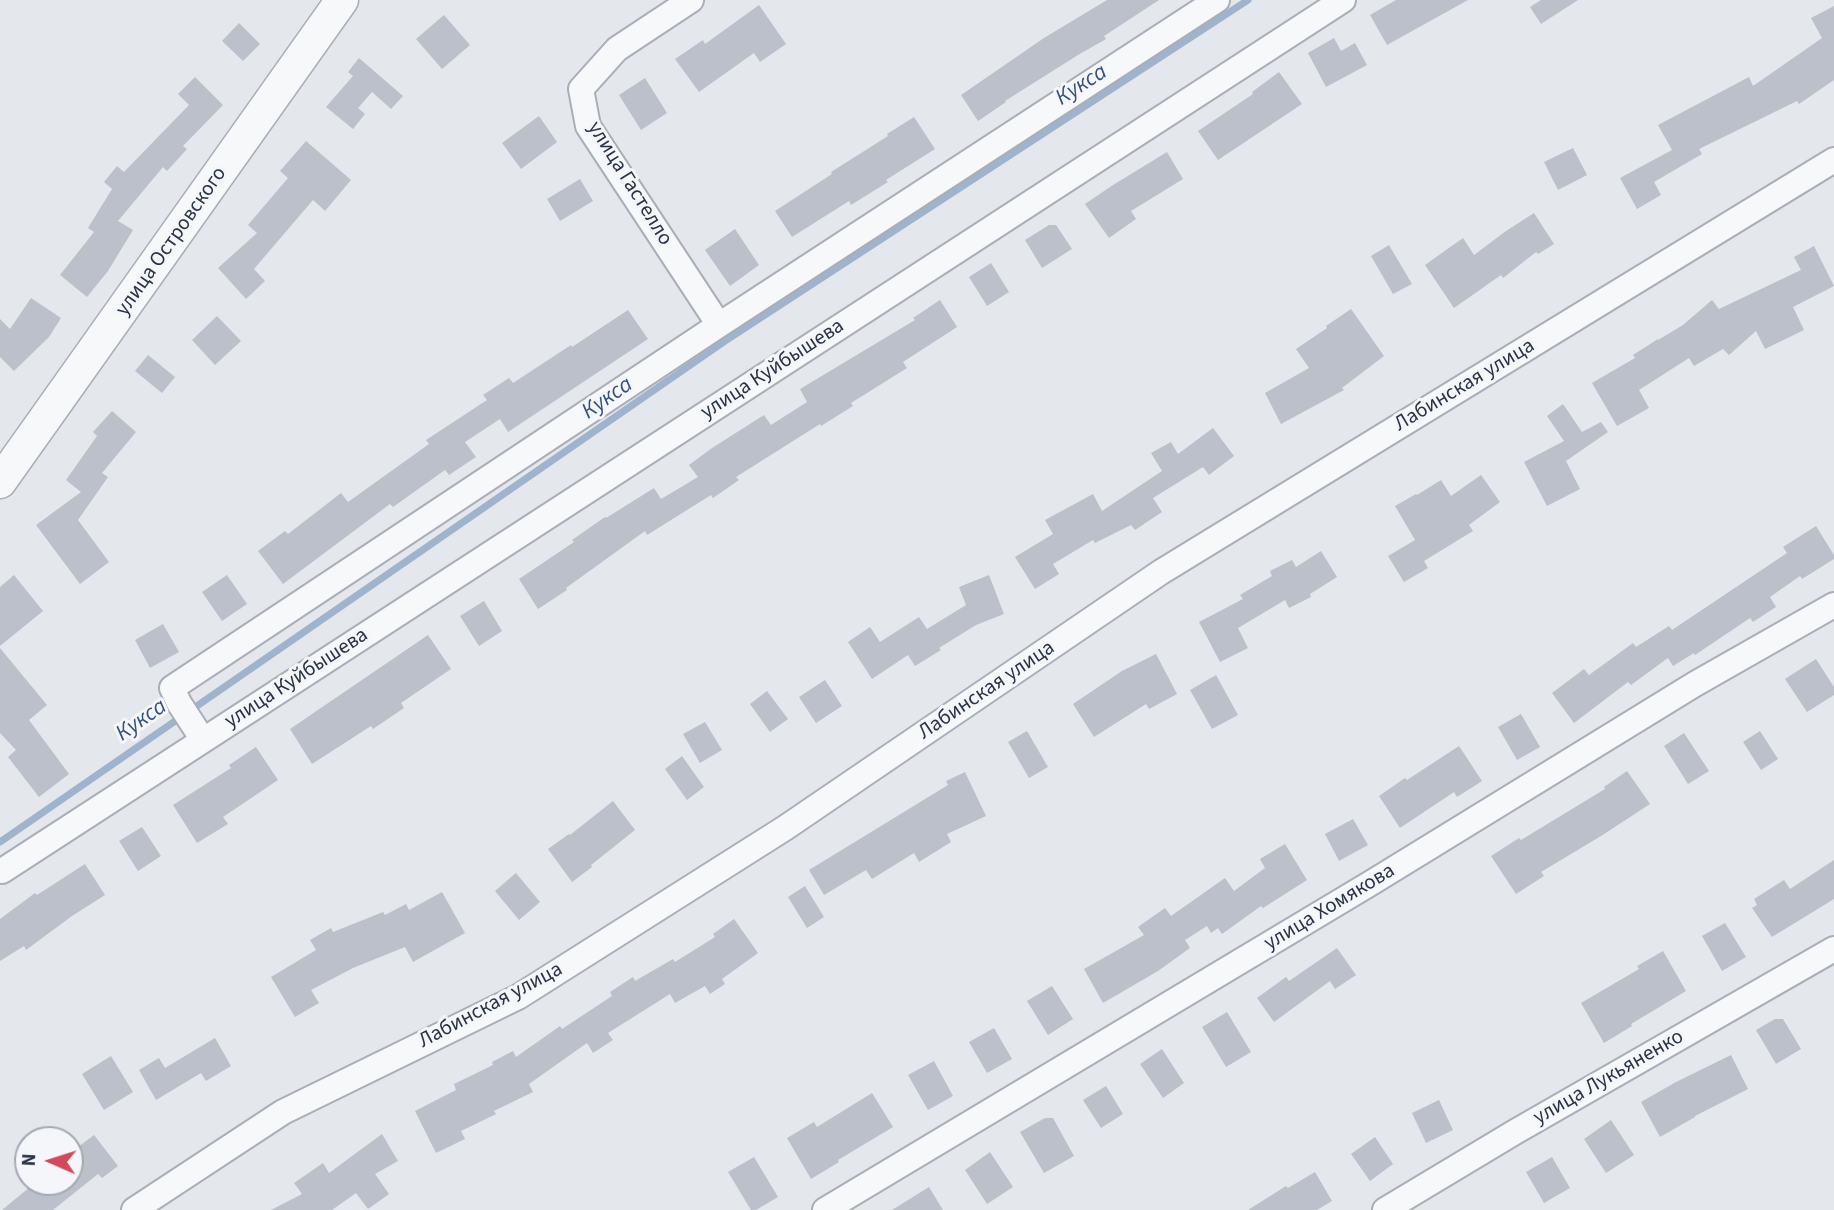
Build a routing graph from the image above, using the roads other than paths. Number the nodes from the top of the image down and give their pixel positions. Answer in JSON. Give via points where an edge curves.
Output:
{"nodes":[{"id":1,"x":342,"y":0,"type":"edge"},
{"id":2,"x":691,"y":0,"type":"edge"},
{"id":3,"x":1217,"y":0,"type":"edge"},
{"id":4,"x":1343,"y":0,"type":"edge"},
{"id":5,"x":1834,"y":160,"type":"edge"},
{"id":6,"x":719,"y":325,"type":"junction"},
{"id":7,"x":0,"y":482,"type":"edge"},
{"id":8,"x":1834,"y":605,"type":"edge"},
{"id":9,"x":192,"y":722,"type":"junction"},
{"id":10,"x":2,"y":871,"type":"dead end"},
{"id":11,"x":1834,"y":949,"type":"edge"},
{"id":12,"x":134,"y":1210,"type":"edge"},
{"id":13,"x":825,"y":1210,"type":"edge"},
{"id":14,"x":1385,"y":1210,"type":"edge"}],
"edges":[{"from":1,"to":7,"type":"street","name":"улица Островского"},
{"from":2,"to":6,"type":"street","name":"улица Гастелло","via":[[617,49],[581,89],[588,126]]},
{"from":3,"to":6,"type":"street"},
{"from":4,"to":9,"type":"street","name":"улица Куйбышева"},
{"from":5,"to":12,"type":"street","name":"Лабинская улица","via":[[1161,572],[785,828],[518,997],[283,1112]]},
{"from":6,"to":9,"type":"street","via":[[172,688]]},
{"from":8,"to":13,"type":"street","name":"улица Хомякова","via":[[1695,684]]},
{"from":9,"to":10,"type":"street","name":"улица Куйбышева"},
{"from":11,"to":14,"type":"street","name":"улица Лукьяненко"}]}
